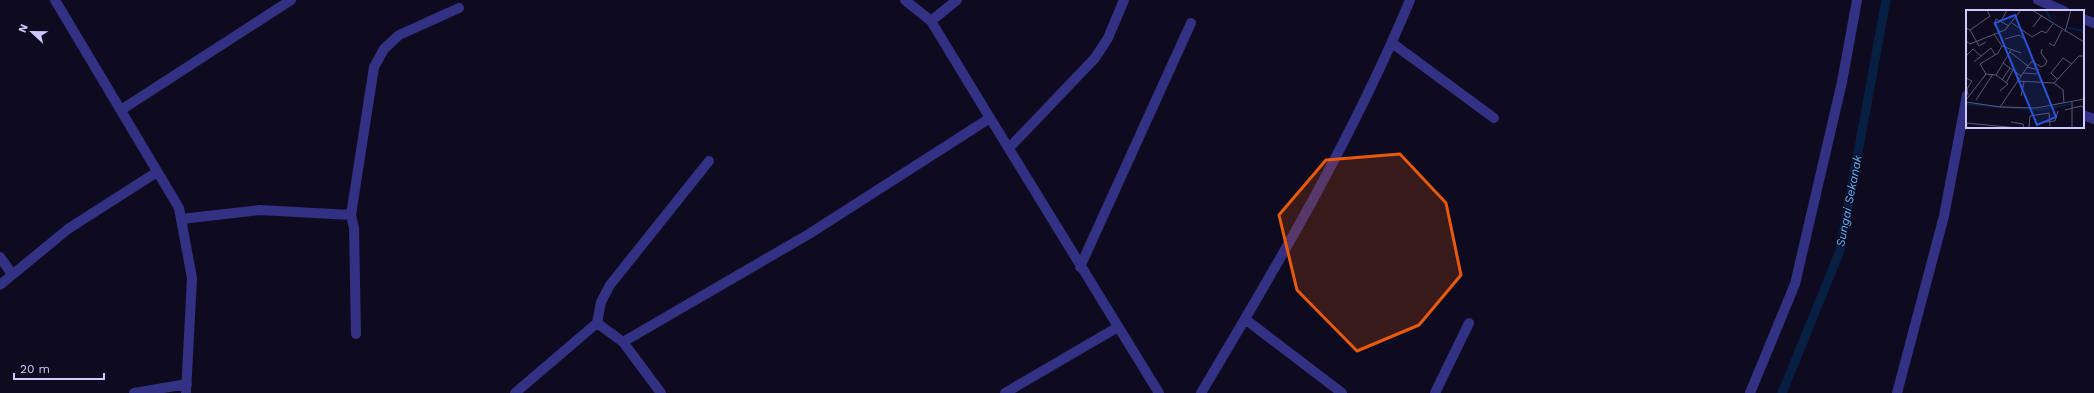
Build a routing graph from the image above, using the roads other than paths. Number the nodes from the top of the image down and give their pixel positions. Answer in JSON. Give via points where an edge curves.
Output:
{"nodes":[{"id":1,"x":55,"y":0,"type":"edge"},
{"id":2,"x":291,"y":0,"type":"edge"},
{"id":3,"x":905,"y":0,"type":"edge"},
{"id":4,"x":957,"y":0,"type":"edge"},
{"id":5,"x":1124,"y":0,"type":"edge"},
{"id":6,"x":1410,"y":0,"type":"edge"},
{"id":7,"x":1857,"y":0,"type":"edge"},
{"id":8,"x":2038,"y":0,"type":"edge"},
{"id":9,"x":459,"y":8,"type":"dead end"},
{"id":10,"x":2062,"y":10,"type":"edge"},
{"id":11,"x":2084,"y":18,"type":"edge"},
{"id":12,"x":931,"y":21,"type":"junction"},
{"id":13,"x":1191,"y":23,"type":"dead end"},
{"id":14,"x":2094,"y":23,"type":"edge"},
{"id":15,"x":1392,"y":43,"type":"junction"},
{"id":16,"x":1966,"y":100,"type":"edge"},
{"id":17,"x":120,"y":110,"type":"junction"},
{"id":18,"x":2084,"y":115,"type":"edge"},
{"id":19,"x":990,"y":118,"type":"junction"},
{"id":20,"x":1494,"y":118,"type":"dead end"},
{"id":21,"x":2094,"y":119,"type":"edge"},
{"id":22,"x":1009,"y":148,"type":"junction"},
{"id":23,"x":709,"y":161,"type":"dead end"},
{"id":24,"x":157,"y":172,"type":"junction"},
{"id":25,"x":351,"y":215,"type":"junction"},
{"id":26,"x":181,"y":219,"type":"junction"},
{"id":27,"x":0,"y":257,"type":"edge"},
{"id":28,"x":1080,"y":267,"type":"junction"},
{"id":29,"x":12,"y":274,"type":"junction"},
{"id":30,"x":0,"y":285,"type":"edge"},
{"id":31,"x":1245,"y":319,"type":"junction"},
{"id":32,"x":597,"y":323,"type":"junction"},
{"id":33,"x":1469,"y":323,"type":"dead end"},
{"id":34,"x":1118,"y":327,"type":"junction"},
{"id":35,"x":356,"y":334,"type":"dead end"},
{"id":36,"x":623,"y":342,"type":"junction"},
{"id":37,"x":187,"y":389,"type":"edge"},
{"id":38,"x":134,"y":393,"type":"edge"},
{"id":39,"x":515,"y":393,"type":"edge"},
{"id":40,"x":661,"y":393,"type":"edge"},
{"id":41,"x":1005,"y":393,"type":"edge"},
{"id":42,"x":1159,"y":393,"type":"edge"},
{"id":43,"x":1201,"y":393,"type":"edge"},
{"id":44,"x":1342,"y":393,"type":"edge"},
{"id":45,"x":1435,"y":393,"type":"edge"},
{"id":46,"x":1750,"y":393,"type":"edge"},
{"id":47,"x":1897,"y":393,"type":"edge"}],
"edges":[{"from":1,"to":17,"type":"street"},
{"from":2,"to":17,"type":"street"},
{"from":3,"to":12,"type":"street"},
{"from":4,"to":12,"type":"street"},
{"from":5,"to":22,"type":"street","via":[[1108,38],[1095,58]]},
{"from":6,"to":15,"type":"street"},
{"from":7,"to":46,"type":"street","via":[[1842,82],[1795,284]]},
{"from":8,"to":10,"type":"street"},
{"from":9,"to":25,"type":"street","via":[[399,35],[384,49],[374,67]]},
{"from":11,"to":14,"type":"street"},
{"from":12,"to":19,"type":"street"},
{"from":13,"to":28,"type":"street"},
{"from":15,"to":20,"type":"street"},
{"from":15,"to":31,"type":"street","via":[[1355,121]]},
{"from":16,"to":47,"type":"street","via":[[1944,216]]},
{"from":17,"to":24,"type":"street"},
{"from":18,"to":21,"type":"street"},
{"from":19,"to":22,"type":"street"},
{"from":19,"to":36,"type":"street","via":[[809,234]]},
{"from":22,"to":28,"type":"street"},
{"from":23,"to":32,"type":"street","via":[[610,285],[601,302]]},
{"from":24,"to":26,"type":"street","via":[[179,208]]},
{"from":24,"to":29,"type":"street","via":[[68,229]]},
{"from":25,"to":26,"type":"street","via":[[260,210]]},
{"from":25,"to":35,"type":"street","via":[[354,228]]},
{"from":26,"to":37,"type":"street","via":[[192,278]]},
{"from":27,"to":29,"type":"street"},
{"from":28,"to":34,"type":"street"},
{"from":29,"to":30,"type":"street"},
{"from":31,"to":43,"type":"street"},
{"from":31,"to":44,"type":"street"},
{"from":32,"to":36,"type":"street"},
{"from":32,"to":39,"type":"street"},
{"from":33,"to":45,"type":"street"},
{"from":34,"to":41,"type":"street"},
{"from":34,"to":42,"type":"street"},
{"from":36,"to":40,"type":"street"},
{"from":37,"to":38,"type":"street"}]}
